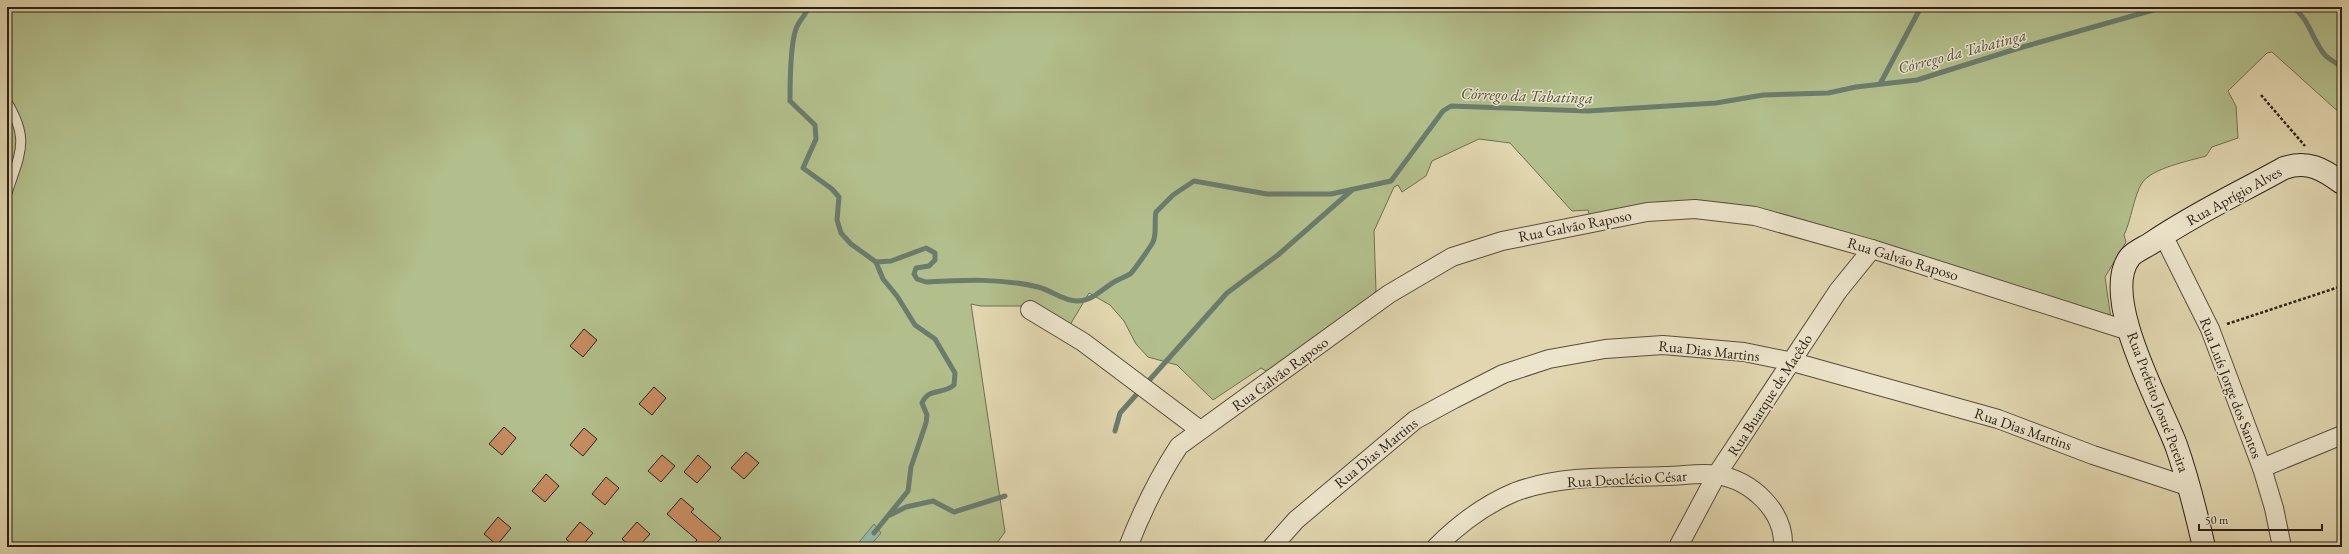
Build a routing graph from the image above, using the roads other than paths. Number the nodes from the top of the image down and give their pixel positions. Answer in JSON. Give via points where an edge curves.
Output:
{"nodes":[{"id":1,"x":7,"y":102,"type":"edge"},
{"id":2,"x":2342,"y":183,"type":"edge"},
{"id":3,"x":7,"y":193,"type":"edge"},
{"id":4,"x":2162,"y":235,"type":"junction"},
{"id":5,"x":1872,"y":249,"type":"junction"},
{"id":6,"x":2130,"y":257,"type":"joint"},
{"id":7,"x":1030,"y":310,"type":"dead end"},
{"id":8,"x":2129,"y":331,"type":"junction"},
{"id":9,"x":1793,"y":362,"type":"junction"},
{"id":10,"x":1200,"y":430,"type":"junction"},
{"id":11,"x":2342,"y":435,"type":"edge"},
{"id":12,"x":2262,"y":468,"type":"junction"},
{"id":13,"x":1717,"y":474,"type":"junction"},
{"id":14,"x":2190,"y":487,"type":"junction"},
{"id":15,"x":1128,"y":547,"type":"edge"},
{"id":16,"x":1272,"y":547,"type":"edge"},
{"id":17,"x":1436,"y":547,"type":"edge"},
{"id":18,"x":1678,"y":547,"type":"edge"},
{"id":19,"x":1783,"y":547,"type":"edge"},
{"id":20,"x":2204,"y":547,"type":"edge"},
{"id":21,"x":2282,"y":547,"type":"edge"}],
"edges":[{"from":1,"to":3,"type":"lane","via":[[19,125],[22,138],[22,148]]},
{"from":2,"to":4,"type":"street","name":"Rua Aprígio Alves","via":[[2313,165],[2284,168]]},
{"from":4,"to":6,"type":"street","name":"Rua Aprígio Alves"},
{"from":4,"to":12,"type":"street","name":"Rua Luís Jorge dos Santos","via":[[2210,329]]},
{"from":5,"to":8,"type":"street","name":"Rua Galvão Raposo"},
{"from":5,"to":9,"type":"street","name":"Rua Buarque de Macêdo","via":[[1838,291]]},
{"from":5,"to":10,"type":"street","name":"Rua Galvão Raposo","via":[[1754,216],[1695,209],[1647,212],[1483,246],[1452,257],[1389,294],[1248,398]]},
{"from":6,"to":8,"type":"street","name":"Rua Prefeito Josué Pereira","via":[[2122,290]]},
{"from":7,"to":10,"type":"street","via":[[1083,342]]},
{"from":8,"to":14,"type":"street","name":"Rua Prefeito Josué Pereira"},
{"from":9,"to":13,"type":"street","name":"Rua Buarque de Macêdo"},
{"from":9,"to":14,"type":"street","name":"Rua Dias Martins","via":[[1998,419]]},
{"from":9,"to":16,"type":"street","name":"Rua Dias Martins","via":[[1744,352],[1663,345],[1604,349],[1570,355],[1503,374],[1415,420],[1296,520]]},
{"from":10,"to":15,"type":"street","name":"Rua Galvão Raposo","via":[[1179,446],[1169,461],[1143,508]]},
{"from":11,"to":12,"type":"street"},
{"from":12,"to":21,"type":"street","name":"Rua Luís Jorge dos Santos"},
{"from":13,"to":17,"type":"street","name":"Rua Deoclécio César","via":[[1595,477],[1542,484],[1490,504]]},
{"from":13,"to":18,"type":"street","name":"Rua Buarque de Macêdo"},
{"from":13,"to":19,"type":"street","via":[[1748,486],[1772,509],[1780,524]]},
{"from":14,"to":20,"type":"street","name":"Rua Prefeito Josué Pereira"}]}
